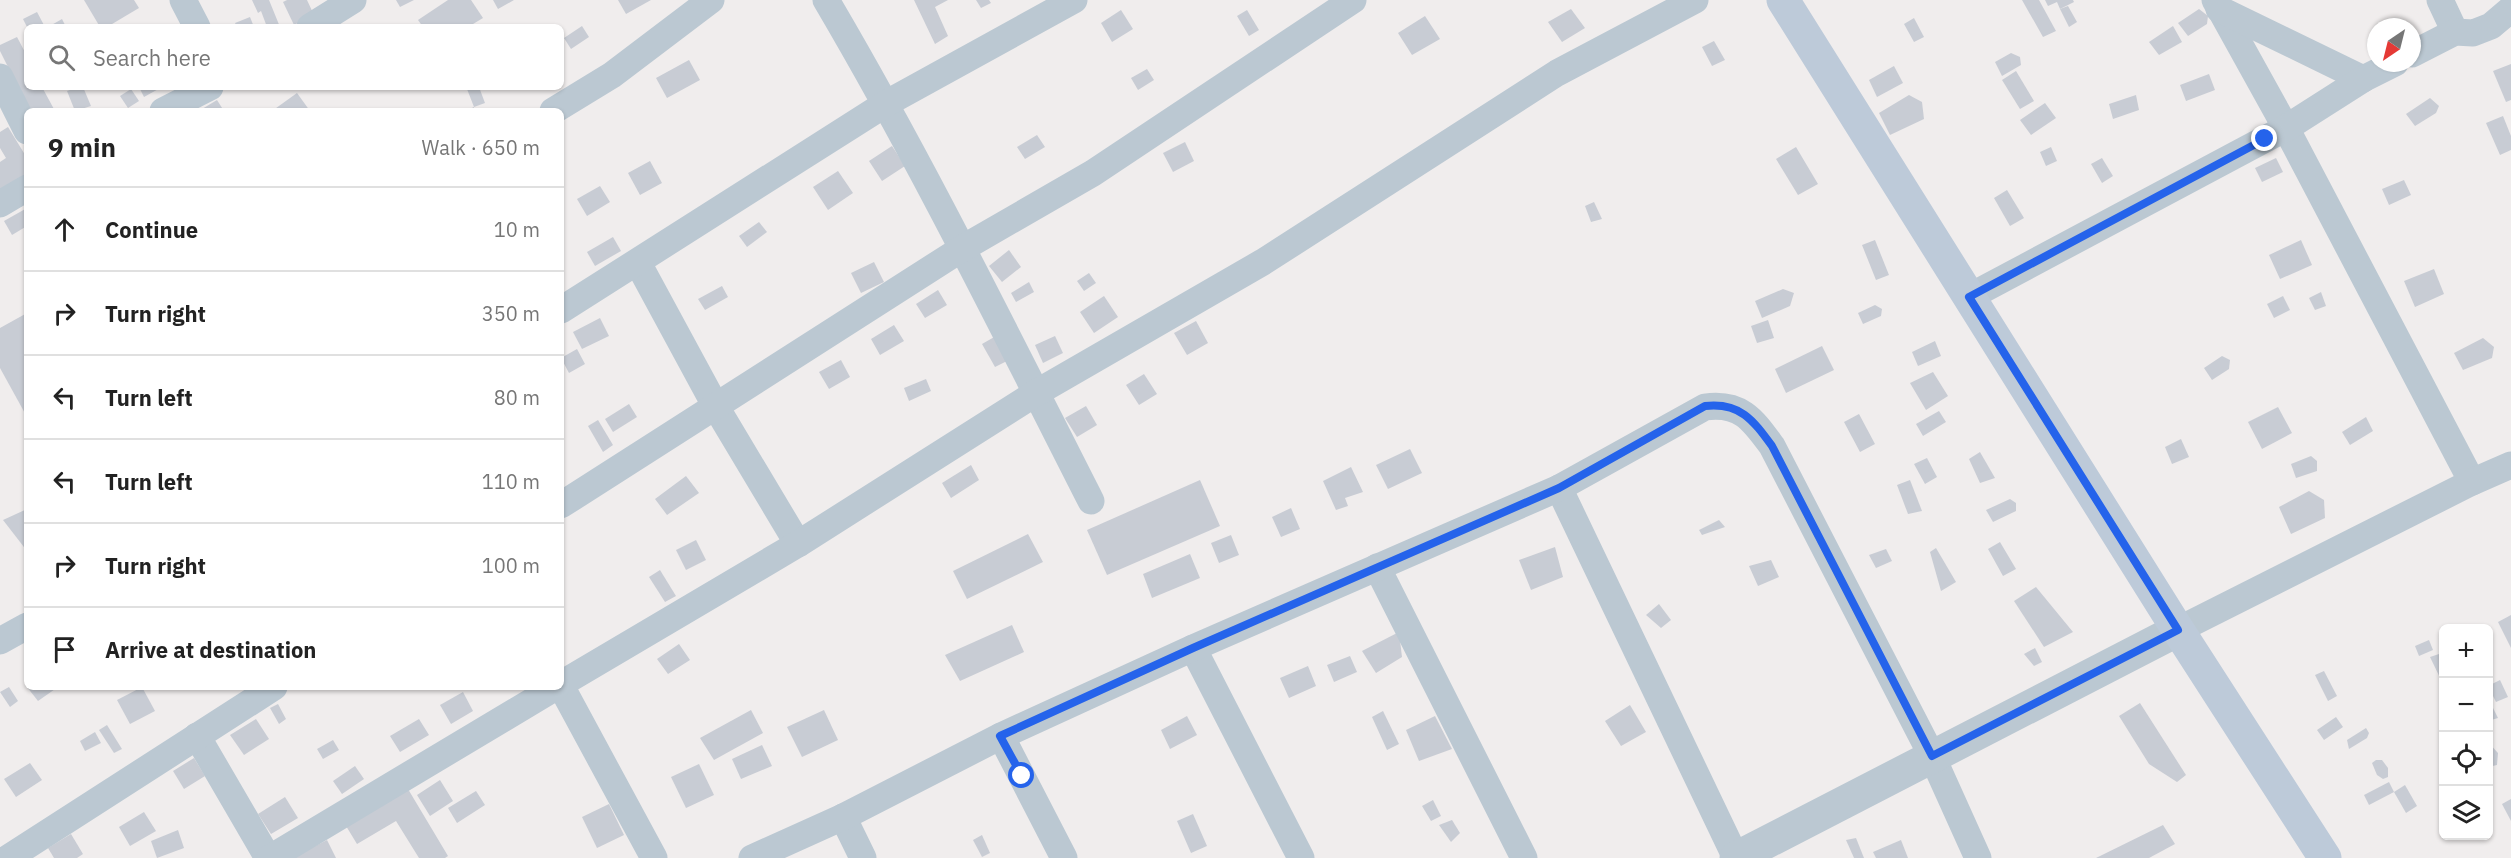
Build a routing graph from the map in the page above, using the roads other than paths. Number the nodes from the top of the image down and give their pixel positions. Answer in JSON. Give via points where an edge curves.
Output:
{"nodes":[{"id":1,"x":183,"y":0,"type":"edge"},
{"id":2,"x":353,"y":0,"type":"edge"},
{"id":3,"x":711,"y":0,"type":"edge"},
{"id":4,"x":826,"y":0,"type":"edge"},
{"id":5,"x":1074,"y":0,"type":"edge"},
{"id":6,"x":1353,"y":0,"type":"edge"},
{"id":7,"x":1695,"y":0,"type":"edge"},
{"id":8,"x":1784,"y":0,"type":"edge"},
{"id":9,"x":2440,"y":0,"type":"edge"},
{"id":10,"x":2217,"y":4,"type":"edge"},
{"id":11,"x":2511,"y":9,"type":"edge"},
{"id":12,"x":195,"y":24,"type":"edge"},
{"id":13,"x":314,"y":24,"type":"edge"},
{"id":14,"x":2455,"y":32,"type":"junction"},
{"id":15,"x":2421,"y":49,"type":"edge"},
{"id":16,"x":2377,"y":72,"type":"edge"},
{"id":17,"x":0,"y":77,"type":"edge"},
{"id":18,"x":2363,"y":79,"type":"junction"},
{"id":19,"x":204,"y":90,"type":"edge"},
{"id":20,"x":886,"y":103,"type":"junction"},
{"id":21,"x":169,"y":108,"type":"edge"},
{"id":22,"x":558,"y":108,"type":"edge"},
{"id":23,"x":24,"y":125,"type":"edge"},
{"id":24,"x":2286,"y":128,"type":"junction"},
{"id":25,"x":24,"y":190,"type":"edge"},
{"id":26,"x":0,"y":204,"type":"edge"},
{"id":27,"x":963,"y":248,"type":"junction"},
{"id":28,"x":638,"y":263,"type":"junction"},
{"id":29,"x":1969,"y":297,"type":"junction"},
{"id":30,"x":564,"y":308,"type":"edge"},
{"id":31,"x":1036,"y":393,"type":"junction"},
{"id":32,"x":716,"y":407,"type":"junction"},
{"id":33,"x":2511,"y":465,"type":"edge"},
{"id":34,"x":2472,"y":482,"type":"junction"},
{"id":35,"x":1559,"y":488,"type":"junction"},
{"id":36,"x":1090,"y":501,"type":"dead end"},
{"id":37,"x":564,"y":503,"type":"edge"},
{"id":38,"x":798,"y":544,"type":"junction"},
{"id":39,"x":1377,"y":567,"type":"junction"},
{"id":40,"x":24,"y":628,"type":"edge"},
{"id":41,"x":2178,"y":630,"type":"junction"},
{"id":42,"x":0,"y":641,"type":"edge"},
{"id":43,"x":1193,"y":648,"type":"junction"},
{"id":44,"x":564,"y":683,"type":"edge"},
{"id":45,"x":269,"y":690,"type":"edge"},
{"id":46,"x":551,"y":690,"type":"edge"},
{"id":47,"x":564,"y":690,"type":"edge"},
{"id":48,"x":197,"y":736,"type":"junction"},
{"id":49,"x":1000,"y":736,"type":"junction"},
{"id":50,"x":1932,"y":756,"type":"junction"},
{"id":51,"x":843,"y":817,"type":"junction"},
{"id":52,"x":8,"y":858,"type":"edge"},
{"id":53,"x":269,"y":858,"type":"edge"},
{"id":54,"x":654,"y":858,"type":"edge"},
{"id":55,"x":752,"y":858,"type":"edge"},
{"id":56,"x":863,"y":858,"type":"edge"},
{"id":57,"x":1064,"y":858,"type":"edge"},
{"id":58,"x":1300,"y":858,"type":"edge"},
{"id":59,"x":1524,"y":858,"type":"edge"},
{"id":60,"x":1736,"y":858,"type":"edge"},
{"id":61,"x":1978,"y":858,"type":"edge"},
{"id":62,"x":2325,"y":858,"type":"edge"}],
"edges":[{"from":1,"to":12,"type":"street"},
{"from":2,"to":13,"type":"street"},
{"from":3,"to":22,"type":"street","via":[[612,75]]},
{"from":4,"to":20,"type":"street"},
{"from":5,"to":20,"type":"street"},
{"from":6,"to":27,"type":"street","via":[[1093,173]]},
{"from":7,"to":31,"type":"street","via":[[1557,73],[1263,262]]},
{"from":8,"to":29,"type":"main road"},
{"from":9,"to":14,"type":"street"},
{"from":10,"to":18,"type":"street"},
{"from":10,"to":24,"type":"street"},
{"from":11,"to":14,"type":"street","via":[[2491,26],[2473,33]]},
{"from":14,"to":15,"type":"street"},
{"from":16,"to":18,"type":"street"},
{"from":17,"to":23,"type":"street"},
{"from":18,"to":24,"type":"street"},
{"from":19,"to":21,"type":"street"},
{"from":20,"to":27,"type":"street"},
{"from":20,"to":28,"type":"street"},
{"from":24,"to":29,"type":"street"},
{"from":24,"to":34,"type":"street"},
{"from":25,"to":26,"type":"street"},
{"from":27,"to":31,"type":"street"},
{"from":27,"to":32,"type":"street"},
{"from":28,"to":30,"type":"street"},
{"from":28,"to":32,"type":"street"},
{"from":29,"to":41,"type":"main road"},
{"from":31,"to":36,"type":"street"},
{"from":31,"to":38,"type":"street"},
{"from":32,"to":37,"type":"street"},
{"from":32,"to":38,"type":"street"},
{"from":33,"to":34,"type":"street"},
{"from":34,"to":41,"type":"street"},
{"from":35,"to":39,"type":"street"},
{"from":35,"to":50,"type":"street","via":[[1705,406],[1736,408],[1756,424],[1772,446]]},
{"from":35,"to":60,"type":"street"},
{"from":38,"to":44,"type":"street"},
{"from":39,"to":43,"type":"street"},
{"from":39,"to":59,"type":"street"},
{"from":40,"to":42,"type":"street"},
{"from":41,"to":50,"type":"street"},
{"from":41,"to":62,"type":"main road"},
{"from":43,"to":49,"type":"street"},
{"from":43,"to":58,"type":"street"},
{"from":45,"to":48,"type":"street"},
{"from":46,"to":53,"type":"street"},
{"from":47,"to":54,"type":"street"},
{"from":48,"to":52,"type":"street"},
{"from":48,"to":53,"type":"street"},
{"from":49,"to":51,"type":"street"},
{"from":49,"to":57,"type":"street"},
{"from":50,"to":60,"type":"street"},
{"from":50,"to":61,"type":"street"},
{"from":51,"to":55,"type":"street"},
{"from":51,"to":56,"type":"street"}]}
